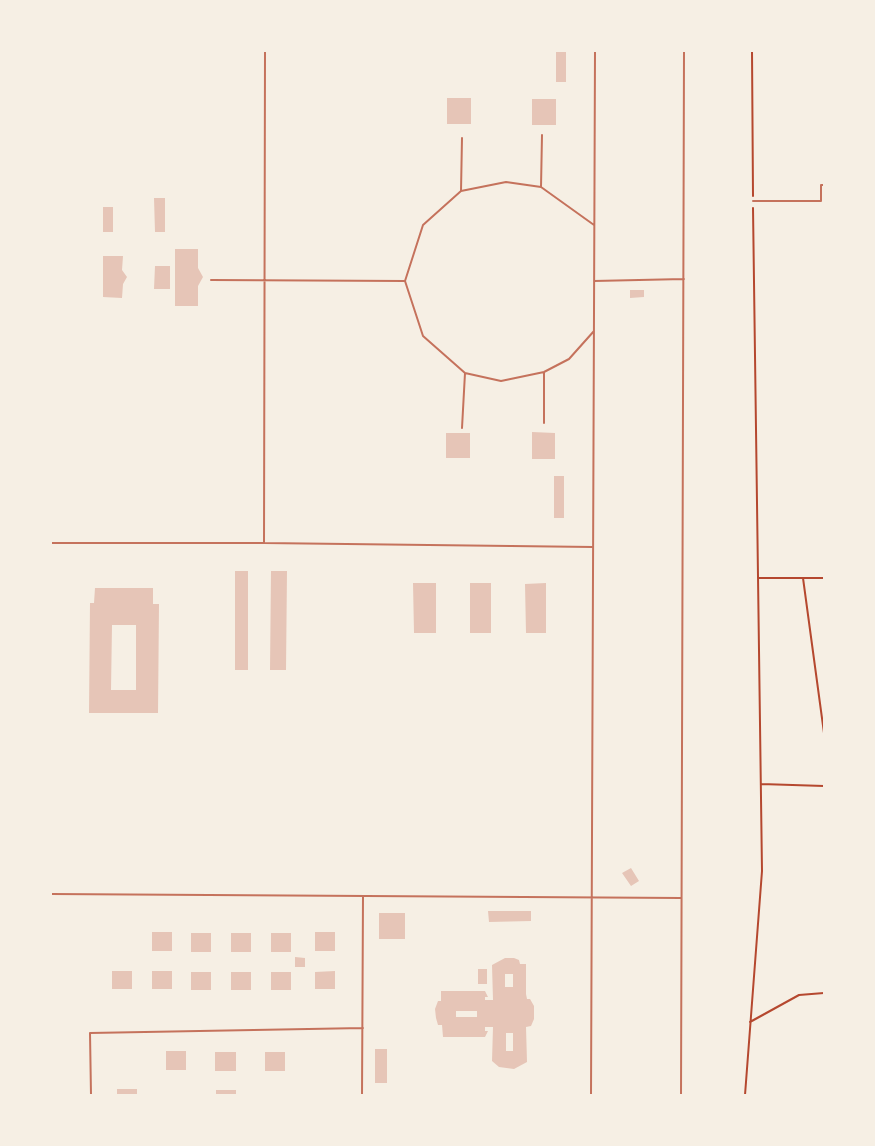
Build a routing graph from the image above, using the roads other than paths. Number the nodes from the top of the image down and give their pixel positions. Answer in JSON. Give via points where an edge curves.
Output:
{"nodes":[{"id":1,"x":265,"y":51,"type":"edge"},
{"id":2,"x":595,"y":51,"type":"edge"},
{"id":3,"x":684,"y":51,"type":"edge"},
{"id":4,"x":542,"y":135,"type":"dead end"},
{"id":5,"x":462,"y":138,"type":"dead end"},
{"id":6,"x":824,"y":185,"type":"edge"},
{"id":7,"x":541,"y":187,"type":"junction"},
{"id":8,"x":461,"y":191,"type":"junction"},
{"id":9,"x":753,"y":201,"type":"road end"},
{"id":10,"x":822,"y":201,"type":"edge"},
{"id":11,"x":595,"y":226,"type":"junction"},
{"id":12,"x":684,"y":279,"type":"junction"},
{"id":13,"x":211,"y":280,"type":"dead end"},
{"id":14,"x":264,"y":280,"type":"junction"},
{"id":15,"x":405,"y":281,"type":"junction"},
{"id":16,"x":594,"y":281,"type":"junction"},
{"id":17,"x":594,"y":331,"type":"junction"},
{"id":18,"x":544,"y":372,"type":"junction"},
{"id":19,"x":465,"y":373,"type":"junction"},
{"id":20,"x":544,"y":423,"type":"dead end"},
{"id":21,"x":462,"y":428,"type":"dead end"},
{"id":22,"x":51,"y":543,"type":"edge"},
{"id":23,"x":264,"y":543,"type":"junction"},
{"id":24,"x":593,"y":547,"type":"junction"},
{"id":25,"x":51,"y":894,"type":"edge"},
{"id":26,"x":363,"y":896,"type":"junction"},
{"id":27,"x":592,"y":897,"type":"junction"},
{"id":28,"x":682,"y":898,"type":"junction"},
{"id":29,"x":363,"y":1029,"type":"junction"},
{"id":30,"x":91,"y":1095,"type":"edge"},
{"id":31,"x":362,"y":1095,"type":"edge"},
{"id":32,"x":591,"y":1095,"type":"edge"},
{"id":33,"x":681,"y":1095,"type":"edge"}],
"edges":[{"from":1,"to":14,"type":"lane"},
{"from":2,"to":11,"type":"lane"},
{"from":3,"to":12,"type":"lane"},
{"from":4,"to":7,"type":"lane"},
{"from":5,"to":8,"type":"lane"},
{"from":6,"to":10,"type":"lane"},
{"from":7,"to":8,"type":"lane","via":[[506,182]]},
{"from":7,"to":11,"type":"lane"},
{"from":8,"to":15,"type":"lane","via":[[423,225]]},
{"from":9,"to":10,"type":"lane"},
{"from":11,"to":16,"type":"lane"},
{"from":12,"to":16,"type":"lane"},
{"from":12,"to":28,"type":"lane"},
{"from":13,"to":14,"type":"lane"},
{"from":14,"to":15,"type":"lane"},
{"from":14,"to":23,"type":"lane"},
{"from":15,"to":19,"type":"lane","via":[[423,336]]},
{"from":16,"to":17,"type":"lane"},
{"from":17,"to":18,"type":"lane","via":[[569,359]]},
{"from":17,"to":24,"type":"lane"},
{"from":18,"to":19,"type":"lane","via":[[501,381]]},
{"from":18,"to":20,"type":"lane"},
{"from":19,"to":21,"type":"lane"},
{"from":22,"to":23,"type":"lane"},
{"from":23,"to":24,"type":"lane"},
{"from":24,"to":27,"type":"lane"},
{"from":25,"to":26,"type":"lane"},
{"from":26,"to":27,"type":"lane"},
{"from":26,"to":29,"type":"lane"},
{"from":27,"to":28,"type":"lane"},
{"from":27,"to":32,"type":"lane"},
{"from":28,"to":33,"type":"lane"},
{"from":29,"to":30,"type":"lane","via":[[90,1033]]},
{"from":29,"to":31,"type":"lane"}]}
